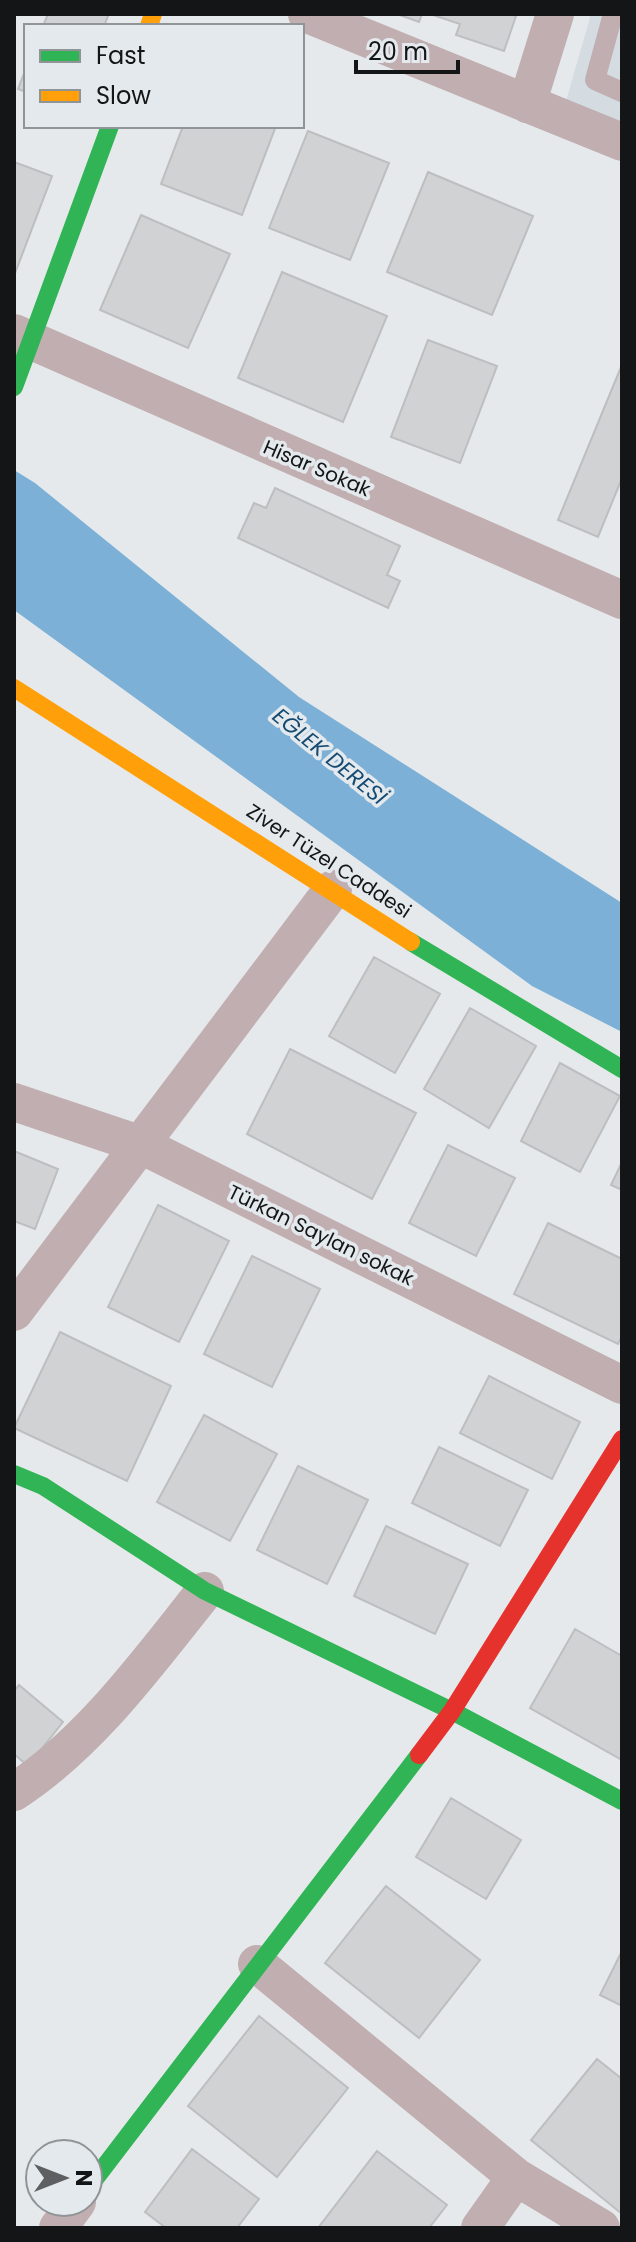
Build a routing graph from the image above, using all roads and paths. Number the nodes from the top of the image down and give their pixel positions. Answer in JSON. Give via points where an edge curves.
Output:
{"nodes":[{"id":1,"x":307,"y":14,"type":"edge"},
{"id":2,"x":555,"y":14,"type":"edge"},
{"id":3,"x":613,"y":14,"type":"edge"},
{"id":4,"x":622,"y":92,"type":"edge"},
{"id":5,"x":527,"y":104,"type":"junction"},
{"id":6,"x":109,"y":128,"type":"edge"},
{"id":7,"x":622,"y":142,"type":"edge"},
{"id":8,"x":22,"y":336,"type":"edge"},
{"id":9,"x":14,"y":387,"type":"edge"},
{"id":10,"x":622,"y":600,"type":"edge"},
{"id":11,"x":14,"y":688,"type":"edge"},
{"id":12,"x":333,"y":889,"type":"junction"},
{"id":13,"x":622,"y":1069,"type":"edge"},
{"id":14,"x":14,"y":1102,"type":"edge"},
{"id":15,"x":139,"y":1144,"type":"junction"},
{"id":16,"x":14,"y":1312,"type":"edge"},
{"id":17,"x":622,"y":1385,"type":"edge"},
{"id":18,"x":622,"y":1439,"type":"edge"},
{"id":19,"x":14,"y":1474,"type":"edge"},
{"id":20,"x":205,"y":1591,"type":"junction"},
{"id":21,"x":452,"y":1711,"type":"junction"},
{"id":22,"x":14,"y":1792,"type":"edge"},
{"id":23,"x":622,"y":1801,"type":"edge"},
{"id":24,"x":257,"y":1964,"type":"junction"},
{"id":25,"x":104,"y":2167,"type":"edge"},
{"id":26,"x":516,"y":2177,"type":"junction"},
{"id":27,"x":480,"y":2228,"type":"edge"},
{"id":28,"x":601,"y":2228,"type":"edge"}],
"edges":[{"from":1,"to":5,"type":"street"},
{"from":2,"to":5,"type":"street"},
{"from":3,"to":4,"type":"lane","via":[[595,80]]},
{"from":5,"to":7,"type":"street"},
{"from":6,"to":8,"type":"street"},
{"from":8,"to":9,"type":"street"},
{"from":8,"to":10,"type":"street","name":"Hisar Sokak"},
{"from":11,"to":12,"type":"street","name":"Ziver Tüzel Caddesi"},
{"from":12,"to":13,"type":"street","name":"Ziver Tüzel Caddesi","via":[[483,988]]},
{"from":12,"to":15,"type":"street"},
{"from":14,"to":15,"type":"street","name":"Türkan Saylan sokak"},
{"from":15,"to":16,"type":"street"},
{"from":15,"to":17,"type":"street","name":"Türkan Saylan sokak"},
{"from":18,"to":21,"type":"street"},
{"from":19,"to":20,"type":"street","via":[[43,1486]]},
{"from":20,"to":21,"type":"street"},
{"from":20,"to":22,"type":"street","via":[[139,1674],[53,1767]]},
{"from":21,"to":23,"type":"street"},
{"from":21,"to":24,"type":"street"},
{"from":24,"to":25,"type":"street"},
{"from":24,"to":26,"type":"street"},
{"from":26,"to":27,"type":"street"},
{"from":26,"to":28,"type":"street"}]}
